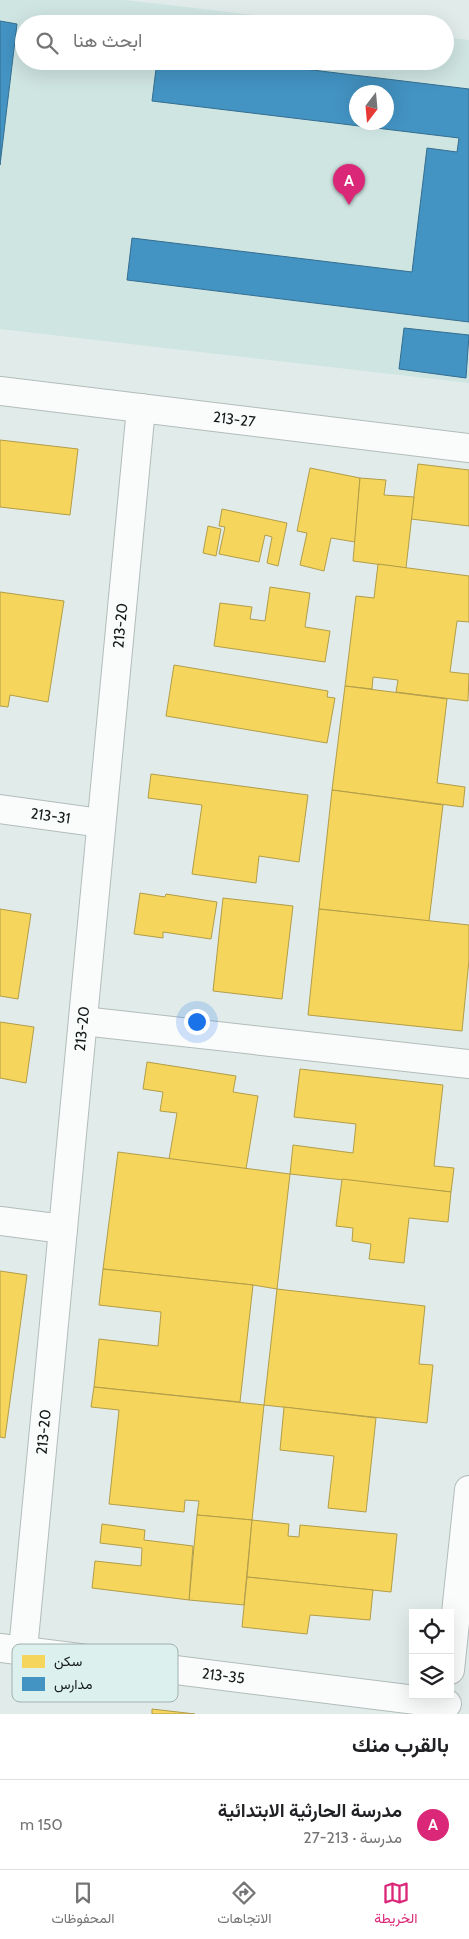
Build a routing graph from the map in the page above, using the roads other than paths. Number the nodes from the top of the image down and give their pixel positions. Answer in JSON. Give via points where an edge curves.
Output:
{"nodes":[{"id":1,"x":0,"y":391,"type":"edge"},
{"id":2,"x":141,"y":408,"type":"junction"},
{"id":3,"x":469,"y":448,"type":"edge"},
{"id":4,"x":0,"y":809,"type":"edge"},
{"id":5,"x":101,"y":823,"type":"junction"},
{"id":6,"x":83,"y":1021,"type":"junction"},
{"id":7,"x":469,"y":1064,"type":"edge"},
{"id":8,"x":0,"y":1221,"type":"edge"},
{"id":9,"x":63,"y":1228,"type":"junction"},
{"id":10,"x":469,"y":1490,"type":"edge"},
{"id":11,"x":11,"y":1649,"type":"edge"},
{"id":12,"x":452,"y":1654,"type":"edge"},
{"id":13,"x":178,"y":1670,"type":"edge"},
{"id":14,"x":447,"y":1704,"type":"edge"}],
"edges":[{"from":1,"to":2,"type":"street","name":"213-27"},
{"from":2,"to":3,"type":"street","name":"213-27"},
{"from":2,"to":5,"type":"street","name":"213-20"},
{"from":4,"to":5,"type":"street","name":"213-31"},
{"from":5,"to":6,"type":"street","name":"213-20"},
{"from":6,"to":7,"type":"street"},
{"from":6,"to":9,"type":"street","name":"213-20"},
{"from":8,"to":9,"type":"street"},
{"from":9,"to":11,"type":"street","name":"213-20"},
{"from":10,"to":12,"type":"street"},
{"from":13,"to":14,"type":"street","name":"213-35"}]}
